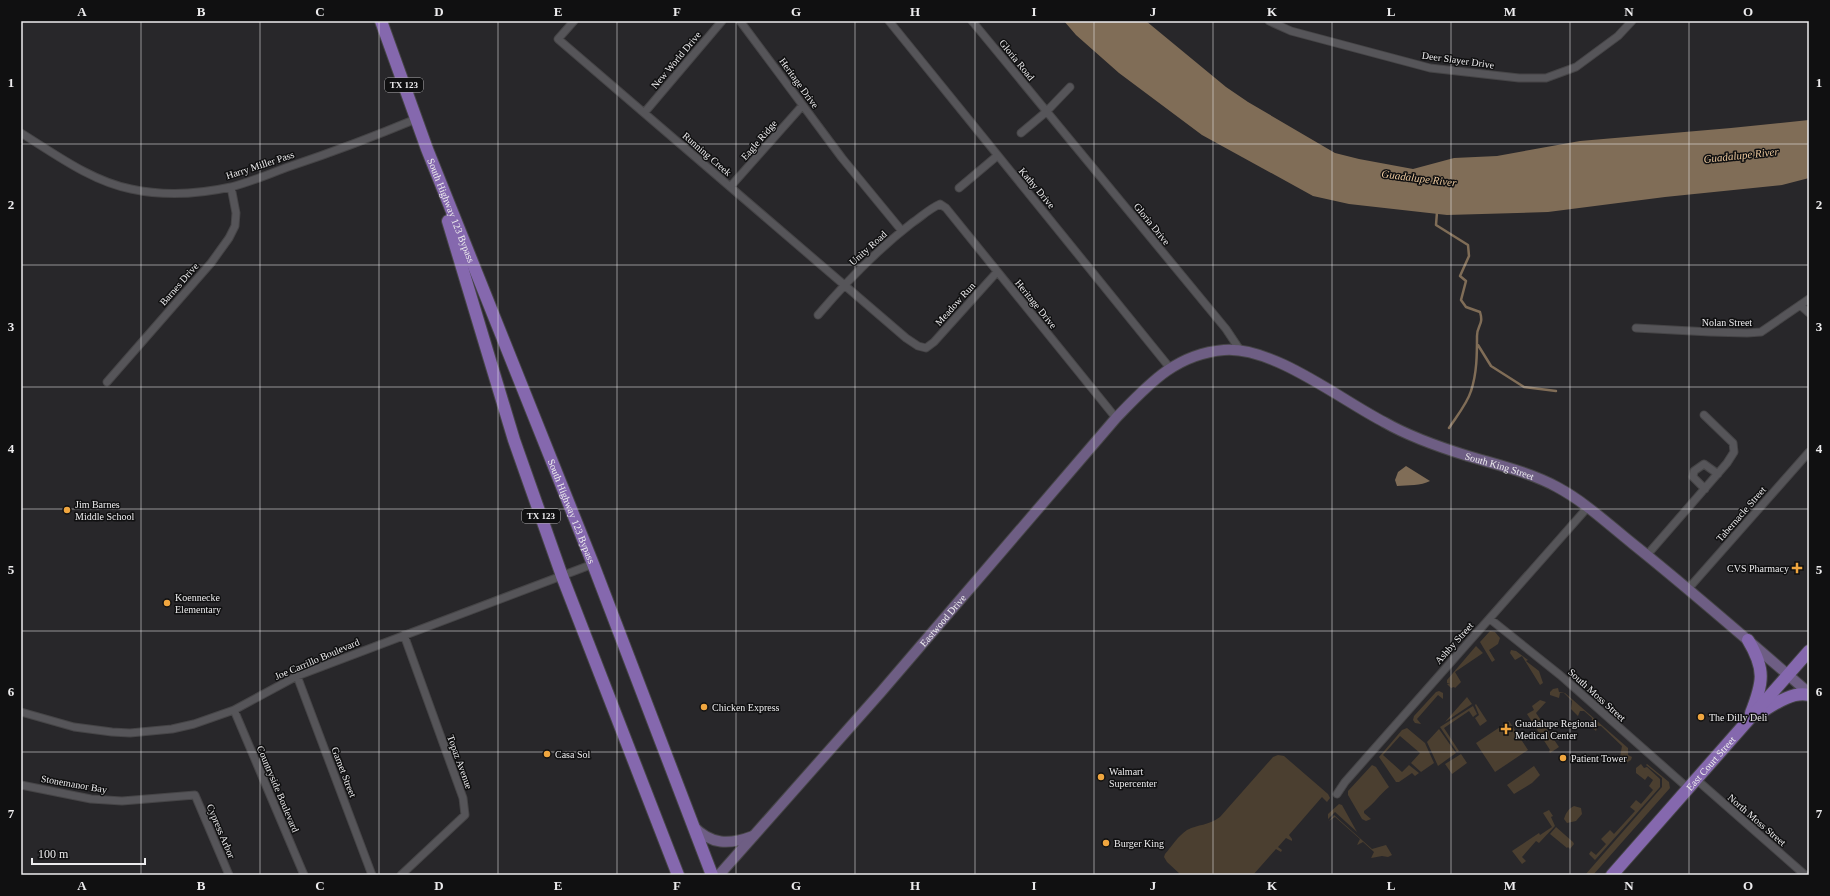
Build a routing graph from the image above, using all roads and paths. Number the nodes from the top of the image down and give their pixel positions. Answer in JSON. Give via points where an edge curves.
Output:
{"nodes":[{"id":1,"x":381,"y":21,"type":"edge"},
{"id":2,"x":574,"y":21,"type":"edge"},
{"id":3,"x":722,"y":21,"type":"edge"},
{"id":4,"x":740,"y":21,"type":"edge"},
{"id":5,"x":889,"y":21,"type":"edge"},
{"id":6,"x":972,"y":21,"type":"edge"},
{"id":7,"x":1269,"y":21,"type":"edge"},
{"id":8,"x":1632,"y":21,"type":"edge"},
{"id":9,"x":1070,"y":87,"type":"dead end"},
{"id":10,"x":802,"y":106,"type":"junction"},
{"id":11,"x":1046,"y":112,"type":"junction"},
{"id":12,"x":644,"y":113,"type":"junction"},
{"id":13,"x":416,"y":119,"type":"junction"},
{"id":14,"x":21,"y":133,"type":"edge"},
{"id":15,"x":1020,"y":133,"type":"dead end"},
{"id":16,"x":427,"y":149,"type":"junction"},
{"id":17,"x":997,"y":156,"type":"junction"},
{"id":18,"x":231,"y":186,"type":"junction"},
{"id":19,"x":730,"y":187,"type":"junction"},
{"id":20,"x":959,"y":188,"type":"dead end"},
{"id":21,"x":940,"y":204,"type":"joint"},
{"id":22,"x":902,"y":231,"type":"junction"},
{"id":23,"x":997,"y":272,"type":"junction"},
{"id":24,"x":845,"y":284,"type":"junction"},
{"id":25,"x":1809,"y":299,"type":"edge"},
{"id":26,"x":1800,"y":305,"type":"junction"},
{"id":27,"x":1809,"y":313,"type":"edge"},
{"id":28,"x":818,"y":315,"type":"dead end"},
{"id":29,"x":1636,"y":328,"type":"dead end"},
{"id":30,"x":926,"y":348,"type":"joint"},
{"id":31,"x":1240,"y":350,"type":"junction"},
{"id":32,"x":1170,"y":368,"type":"junction"},
{"id":33,"x":108,"y":382,"type":"dead end"},
{"id":34,"x":1704,"y":415,"type":"dead end"},
{"id":35,"x":1116,"y":418,"type":"junction"},
{"id":36,"x":1809,"y":452,"type":"edge"},
{"id":37,"x":1718,"y":474,"type":"junction"},
{"id":38,"x":1705,"y":489,"type":"junction"},
{"id":39,"x":1588,"y":507,"type":"junction"},
{"id":40,"x":1647,"y":555,"type":"junction"},
{"id":41,"x":593,"y":564,"type":"junction"},
{"id":42,"x":562,"y":576,"type":"junction"},
{"id":43,"x":1688,"y":589,"type":"junction"},
{"id":44,"x":1490,"y":619,"type":"junction"},
{"id":45,"x":404,"y":634,"type":"junction"},
{"id":46,"x":1748,"y":640,"type":"junction"},
{"id":47,"x":1809,"y":651,"type":"edge"},
{"id":48,"x":1788,"y":675,"type":"junction"},
{"id":49,"x":297,"y":676,"type":"junction"},
{"id":50,"x":1809,"y":694,"type":"edge"},
{"id":51,"x":234,"y":710,"type":"junction"},
{"id":52,"x":21,"y":712,"type":"edge"},
{"id":53,"x":1747,"y":721,"type":"junction"},
{"id":54,"x":21,"y":784,"type":"edge"},
{"id":55,"x":1693,"y":784,"type":"junction"},
{"id":56,"x":1337,"y":794,"type":"dead end"},
{"id":57,"x":195,"y":795,"type":"joint"},
{"id":58,"x":692,"y":825,"type":"junction"},
{"id":59,"x":755,"y":835,"type":"junction"},
{"id":60,"x":1614,"y":874,"type":"edge"},
{"id":61,"x":229,"y":875,"type":"edge"},
{"id":62,"x":304,"y":875,"type":"edge"},
{"id":63,"x":372,"y":875,"type":"edge"},
{"id":64,"x":401,"y":875,"type":"edge"},
{"id":65,"x":678,"y":875,"type":"edge"},
{"id":66,"x":712,"y":875,"type":"edge"},
{"id":67,"x":719,"y":875,"type":"edge"},
{"id":68,"x":1805,"y":875,"type":"edge"}],
"edges":[{"from":1,"to":13,"type":"main road","name":"South Highway 123 Bypass","number":"TX 123"},
{"from":2,"to":12,"type":"street","name":"Running Creek","via":[[558,39]]},
{"from":3,"to":12,"type":"street","name":"New World Drive"},
{"from":4,"to":10,"type":"street","name":"Heritage Drive"},
{"from":5,"to":17,"type":"street","name":"Kathy Drive"},
{"from":6,"to":11,"type":"street","name":"Gloria Road"},
{"from":7,"to":8,"type":"street","name":"Deer Slayer Drive","via":[[1291,31],[1430,68],[1519,78],[1546,78],[1576,67],[1618,36]]},
{"from":9,"to":11,"type":"street"},
{"from":10,"to":19,"type":"street","name":"Eagle Ridge"},
{"from":10,"to":22,"type":"street","name":"Heritage Drive"},
{"from":11,"to":15,"type":"street"},
{"from":11,"to":31,"type":"street","name":"Gloria Drive","via":[[1226,328]]},
{"from":12,"to":19,"type":"street","name":"Running Creek"},
{"from":13,"to":16,"type":"main road","name":"South Highway 123 Bypass","number":"TX 123"},
{"from":13,"to":18,"type":"street","name":"Harry Miller Pass","via":[[327,154]]},
{"from":14,"to":18,"type":"street","name":"Harry Miller Pass","via":[[99,179],[130,189],[159,194]]},
{"from":16,"to":41,"type":"main road","name":"South Highway 123 Bypass","number":"TX 123"},
{"from":16,"to":42,"type":"main road","name":"South Highway 123 Bypass","number":"TX 123","via":[[514,440]]},
{"from":17,"to":20,"type":"street"},
{"from":17,"to":32,"type":"street","name":"Kathy Drive"},
{"from":18,"to":33,"type":"street","name":"Barnes Drive","via":[[236,213],[230,238]]},
{"from":19,"to":24,"type":"street","name":"Running Creek"},
{"from":21,"to":22,"type":"street","name":"Unity Road","via":[[932,207]]},
{"from":21,"to":23,"type":"street","name":"Heritage Drive","via":[[946,208]]},
{"from":22,"to":24,"type":"street","name":"Unity Road","via":[[863,264]]},
{"from":23,"to":30,"type":"street","name":"Meadow Run"},
{"from":23,"to":35,"type":"street","name":"Heritage Drive"},
{"from":24,"to":28,"type":"street","name":"Unity Road"},
{"from":24,"to":30,"type":"street","name":"Running Creek","via":[[906,338]]},
{"from":25,"to":26,"type":"street","name":"Nolan Street"},
{"from":26,"to":27,"type":"street"},
{"from":26,"to":29,"type":"street","name":"Nolan Street","via":[[1761,332]]},
{"from":31,"to":32,"type":"main road","name":"South King Street","via":[[1224,350],[1196,356]]},
{"from":31,"to":39,"type":"main road","name":"South King Street","via":[[1272,359],[1292,369],[1409,435],[1539,478]]},
{"from":32,"to":35,"type":"main road","name":"Eastwood Drive","via":[[1146,387]]},
{"from":34,"to":37,"type":"street","via":[[1733,443],[1734,452]]},
{"from":35,"to":59,"type":"main road","name":"Eastwood Drive"},
{"from":36,"to":43,"type":"street","name":"Tabernacle Street"},
{"from":37,"to":38,"type":"street"},
{"from":37,"to":38,"type":"street","via":[[1704,464],[1694,471],[1693,477]]},
{"from":38,"to":40,"type":"street"},
{"from":39,"to":40,"type":"main road","name":"South King Street"},
{"from":39,"to":44,"type":"street","name":"Ashby Street"},
{"from":40,"to":43,"type":"main road","name":"South King Street"},
{"from":41,"to":42,"type":"street","name":"Joe Carrillo Boulevard"},
{"from":41,"to":58,"type":"main road","name":"South Highway 123 Bypass","number":"TX 123"},
{"from":42,"to":45,"type":"street","name":"Joe Carrillo Boulevard"},
{"from":42,"to":65,"type":"main road","name":"South Highway 123 Bypass","number":"TX 123"},
{"from":43,"to":46,"type":"main road","name":"South King Street"},
{"from":44,"to":55,"type":"street","name":"South Moss Street"},
{"from":44,"to":56,"type":"street","name":"Ashby Street"},
{"from":45,"to":49,"type":"street","name":"Joe Carrillo Boulevard"},
{"from":45,"to":64,"type":"street","name":"Topaz Avenue","via":[[462,798],[465,814]]},
{"from":46,"to":48,"type":"main road","name":"South King Street"},
{"from":46,"to":53,"type":"main road","via":[[1759,660],[1762,673]]},
{"from":47,"to":48,"type":"main road","name":"East Court Street"},
{"from":48,"to":50,"type":"main road","name":"South King Street"},
{"from":48,"to":53,"type":"main road","name":"East Court Street"},
{"from":49,"to":51,"type":"street","name":"Joe Carrillo Boulevard"},
{"from":49,"to":63,"type":"street","name":"Garnet Street"},
{"from":50,"to":53,"type":"main road","via":[[1773,704]]},
{"from":51,"to":52,"type":"street","name":"Joe Carrillo Boulevard","via":[[172,729],[130,733],[74,727]]},
{"from":51,"to":62,"type":"street","name":"Countryside Boulevard"},
{"from":53,"to":55,"type":"main road","name":"East Court Street"},
{"from":54,"to":57,"type":"street","name":"Stonemanor Bay","via":[[91,799],[122,801]]},
{"from":55,"to":60,"type":"main road","name":"East Court Street"},
{"from":55,"to":68,"type":"street","name":"North Moss Street"},
{"from":57,"to":61,"type":"street","name":"Cypress Arbor"},
{"from":58,"to":59,"type":"main road","via":[[705,836],[719,842],[735,842]]},
{"from":58,"to":66,"type":"main road","name":"South Highway 123 Bypass","number":"TX 123"},
{"from":59,"to":67,"type":"main road","name":"Eastwood Drive"}]}
